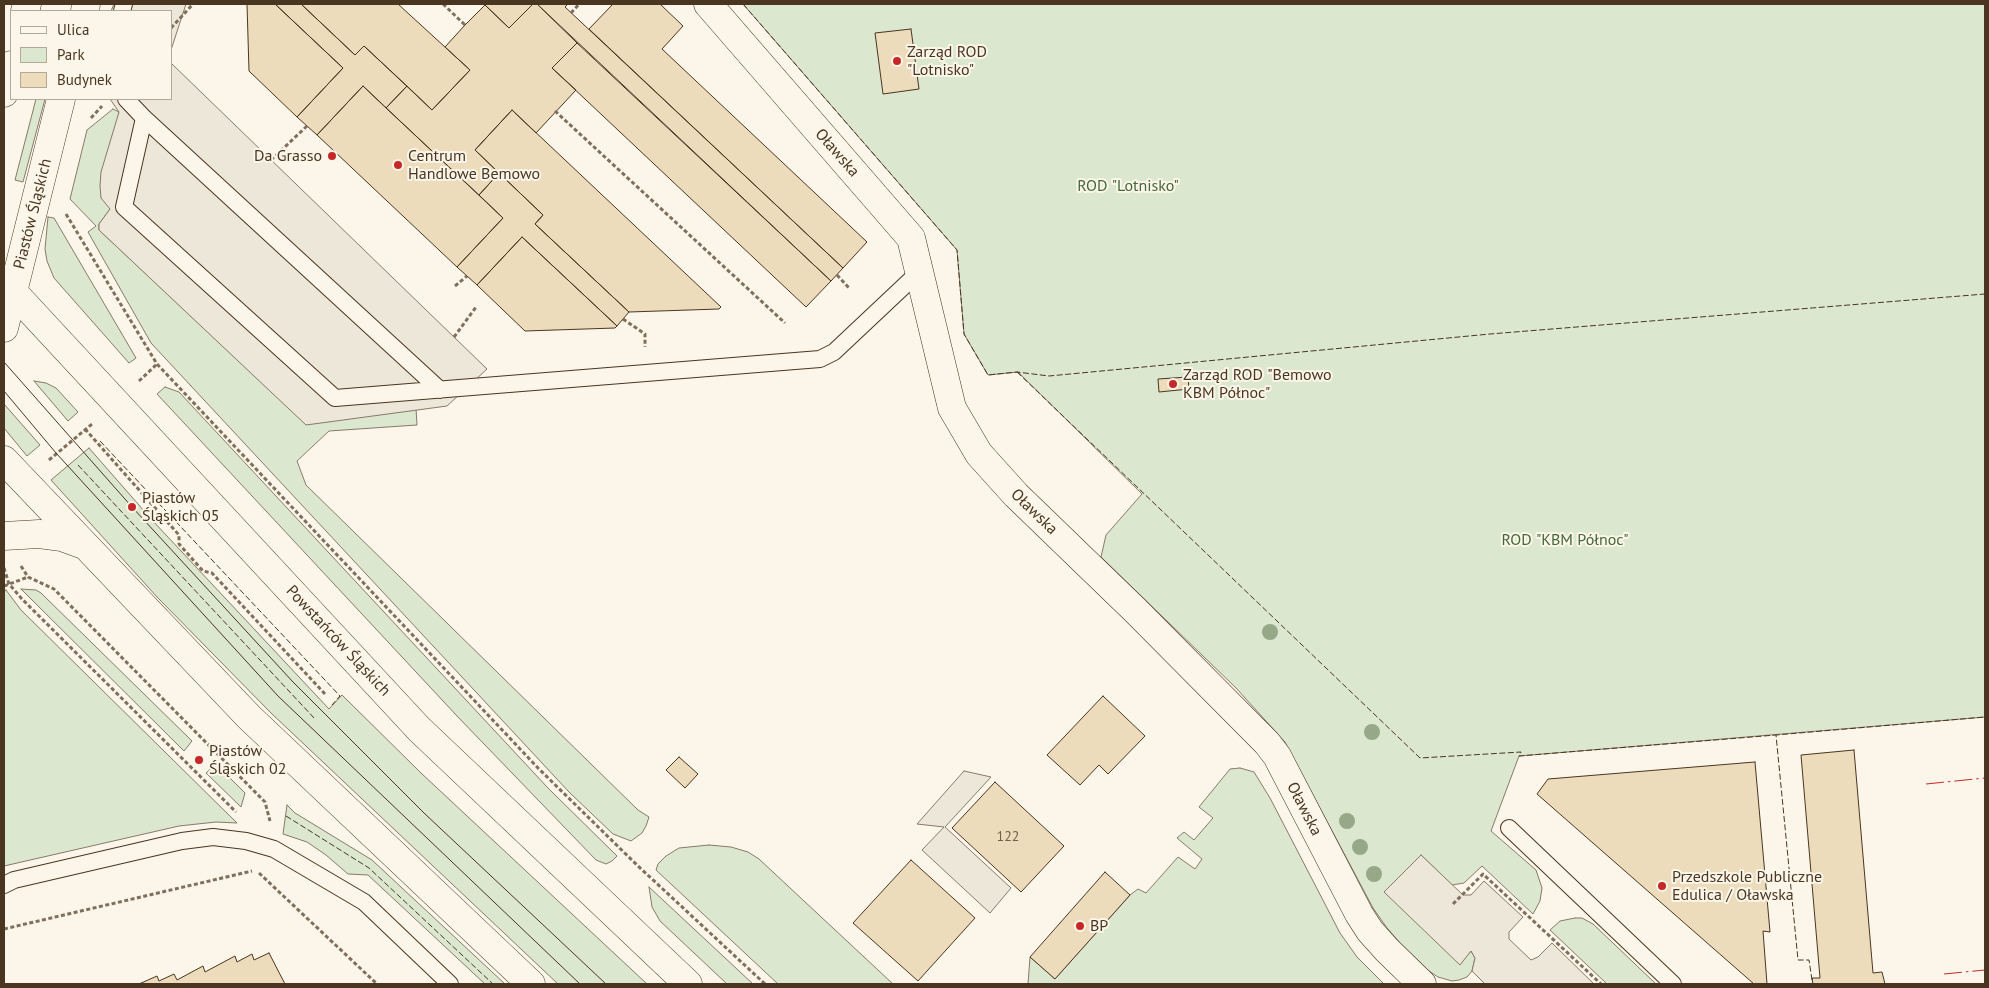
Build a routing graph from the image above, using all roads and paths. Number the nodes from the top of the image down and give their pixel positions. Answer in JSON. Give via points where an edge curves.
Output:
{"nodes":[{"id":1,"x":193,"y":4,"type":"edge"},
{"id":2,"x":443,"y":4,"type":"edge"},
{"id":3,"x":579,"y":4,"type":"edge"},
{"id":4,"x":708,"y":4,"type":"edge"},
{"id":5,"x":571,"y":12,"type":"dead end"},
{"id":6,"x":464,"y":25,"type":"dead end"},
{"id":7,"x":172,"y":27,"type":"edge"},
{"id":8,"x":127,"y":100,"type":"edge"},
{"id":9,"x":64,"y":102,"type":"edge"},
{"id":10,"x":556,"y":111,"type":"dead end"},
{"id":11,"x":144,"y":118,"type":"junction"},
{"id":12,"x":307,"y":126,"type":"dead end"},
{"id":13,"x":272,"y":160,"type":"dead end"},
{"id":14,"x":62,"y":207,"type":"dead end"},
{"id":15,"x":919,"y":272,"type":"junction"},
{"id":16,"x":836,"y":275,"type":"dead end"},
{"id":17,"x":467,"y":276,"type":"dead end"},
{"id":18,"x":455,"y":286,"type":"dead end"},
{"id":19,"x":9,"y":287,"type":"edge"},
{"id":20,"x":849,"y":288,"type":"dead end"},
{"id":21,"x":476,"y":307,"type":"dead end"},
{"id":22,"x":623,"y":319,"type":"dead end"},
{"id":23,"x":785,"y":324,"type":"dead end"},
{"id":24,"x":4,"y":328,"type":"edge"},
{"id":25,"x":645,"y":334,"type":"dead end"},
{"id":26,"x":454,"y":337,"type":"dead end"},
{"id":27,"x":440,"y":390,"type":"junction"},
{"id":28,"x":85,"y":429,"type":"dead end"},
{"id":29,"x":72,"y":441,"type":"dead end"},
{"id":30,"x":56,"y":453,"type":"dead end"},
{"id":31,"x":4,"y":460,"type":"edge"},
{"id":32,"x":7,"y":536,"type":"edge"},
{"id":33,"x":84,"y":545,"type":"junction"},
{"id":34,"x":4,"y":568,"type":"edge"},
{"id":35,"x":28,"y":577,"type":"junction"},
{"id":36,"x":9,"y":584,"type":"junction"},
{"id":37,"x":4,"y":586,"type":"edge"},
{"id":38,"x":326,"y":695,"type":"dead end"},
{"id":39,"x":1509,"y":828,"type":"dead end"},
{"id":40,"x":246,"y":841,"type":"junction"},
{"id":41,"x":274,"y":849,"type":"junction"},
{"id":42,"x":256,"y":870,"type":"junction"},
{"id":43,"x":4,"y":885,"type":"edge"},
{"id":44,"x":1453,"y":904,"type":"dead end"},
{"id":45,"x":4,"y":929,"type":"edge"},
{"id":46,"x":377,"y":984,"type":"edge"},
{"id":47,"x":450,"y":984,"type":"edge"},
{"id":48,"x":532,"y":984,"type":"edge"},
{"id":49,"x":688,"y":984,"type":"edge"},
{"id":50,"x":765,"y":984,"type":"edge"},
{"id":51,"x":1422,"y":984,"type":"edge"},
{"id":52,"x":1601,"y":984,"type":"edge"},
{"id":53,"x":1673,"y":984,"type":"edge"}],
"edges":[{"from":1,"to":7,"type":"path"},
{"from":2,"to":6,"type":"path"},
{"from":3,"to":5,"type":"path"},
{"from":4,"to":15,"type":"main road","name":"Oławska","via":[[911,238]]},
{"from":8,"to":11,"type":"lane"},
{"from":9,"to":19,"type":"main road","name":"Piastów Śląskich"},
{"from":10,"to":23,"type":"path"},
{"from":11,"to":27,"type":"lane"},
{"from":11,"to":27,"type":"lane","via":[[124,208],[335,398]]},
{"from":12,"to":13,"type":"path"},
{"from":14,"to":50,"type":"path","via":[[157,364],[538,768]]},
{"from":15,"to":27,"type":"lane","via":[[834,352],[820,359]]},
{"from":15,"to":51,"type":"main road","name":"Oławska","via":[[952,408],[979,454],[1016,495],[1267,743],[1277,756],[1366,925]]},
{"from":16,"to":20,"type":"path"},
{"from":17,"to":18,"type":"path"},
{"from":19,"to":24,"type":"main road","name":"Piastów Śląskich"},
{"from":19,"to":49,"type":"main road","name":"Powstańców Śląskich","via":[[419,729]]},
{"from":21,"to":26,"type":"path"},
{"from":22,"to":25,"type":"path"},
{"from":28,"to":38,"type":"path","via":[[179,535],[178,544],[202,571],[212,573]]},
{"from":29,"to":30,"type":"path"},
{"from":31,"to":33,"type":"main road"},
{"from":32,"to":33,"type":"main road","via":[[39,534],[62,537]]},
{"from":32,"to":35,"type":"path"},
{"from":33,"to":48,"type":"main road","via":[[248,717]]},
{"from":34,"to":36,"type":"path"},
{"from":35,"to":36,"type":"path"},
{"from":35,"to":41,"type":"path","via":[[54,589],[265,802]]},
{"from":36,"to":37,"type":"path"},
{"from":36,"to":40,"type":"path","via":[[244,821]]},
{"from":39,"to":53,"type":"lane"},
{"from":40,"to":41,"type":"lane"},
{"from":40,"to":42,"type":"path","via":[[248,860]]},
{"from":40,"to":43,"type":"lane","via":[[213,838],[182,841]]},
{"from":41,"to":42,"type":"path","via":[[274,867]]},
{"from":41,"to":47,"type":"lane","via":[[364,902]]},
{"from":42,"to":45,"type":"path"},
{"from":42,"to":46,"type":"path"},
{"from":44,"to":52,"type":"path","via":[[1484,874]]}]}
